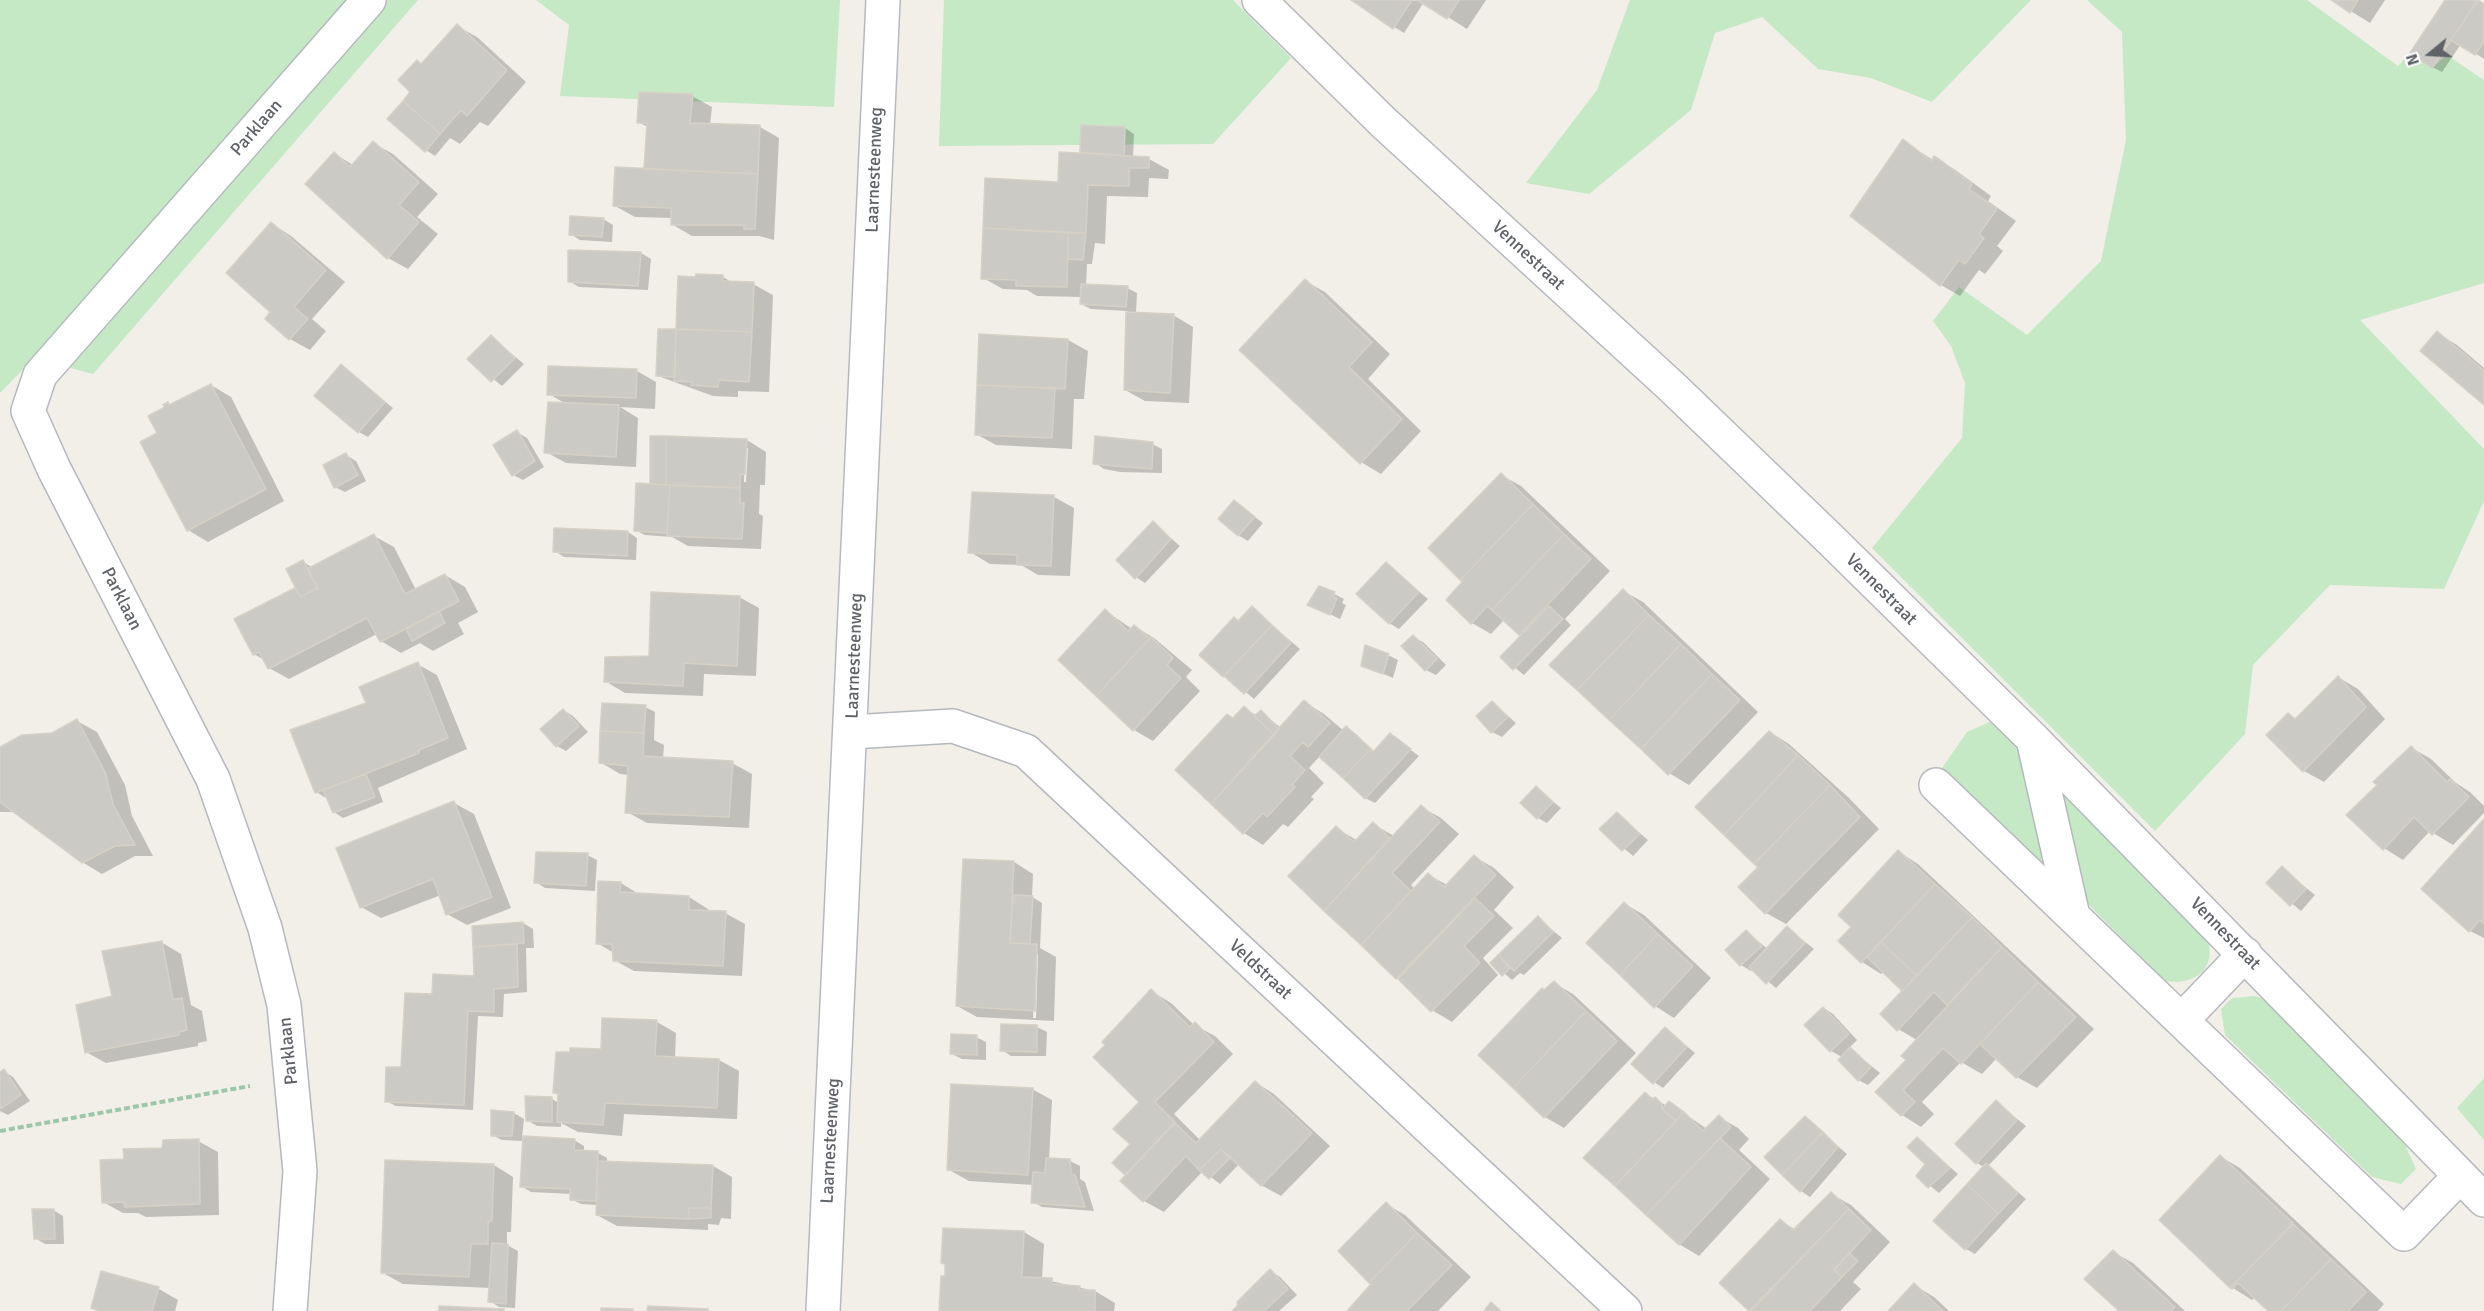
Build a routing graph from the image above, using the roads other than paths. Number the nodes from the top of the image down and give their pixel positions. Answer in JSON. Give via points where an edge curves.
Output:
{"nodes":[{"id":1,"x":369,"y":0,"type":"edge"},
{"id":2,"x":882,"y":0,"type":"edge"},
{"id":3,"x":1259,"y":0,"type":"edge"},
{"id":4,"x":851,"y":732,"type":"junction"},
{"id":5,"x":2033,"y":739,"type":"junction"},
{"id":6,"x":1936,"y":785,"type":"dead end"},
{"id":7,"x":2073,"y":916,"type":"junction"},
{"id":8,"x":2245,"y":954,"type":"junction"},
{"id":9,"x":2182,"y":1020,"type":"junction"},
{"id":10,"x":2460,"y":1176,"type":"junction"},
{"id":11,"x":2484,"y":1200,"type":"edge"},
{"id":12,"x":290,"y":1311,"type":"edge"},
{"id":13,"x":823,"y":1311,"type":"edge"},
{"id":14,"x":1625,"y":1311,"type":"edge"}],
"edges":[{"from":1,"to":12,"type":"street","name":"Parklaan","via":[[40,375],[28,411],[213,779],[265,928],[284,1005],[300,1171]]},
{"from":2,"to":4,"type":"street","name":"Laarnesteenweg"},
{"from":3,"to":5,"type":"street","name":"Vennestraat","via":[[1383,122],[1672,387]]},
{"from":4,"to":13,"type":"street","name":"Laarnesteenweg"},
{"from":4,"to":14,"type":"street","name":"Veldstraat","via":[[953,726],[1026,751]]},
{"from":5,"to":7,"type":"street"},
{"from":5,"to":8,"type":"street","name":"Vennestraat"},
{"from":6,"to":7,"type":"street"},
{"from":7,"to":9,"type":"street"},
{"from":8,"to":9,"type":"street"},
{"from":8,"to":10,"type":"street","name":"Vennestraat"},
{"from":9,"to":10,"type":"street","via":[[2404,1234]]},
{"from":10,"to":11,"type":"street","name":"Vennestraat"}]}
